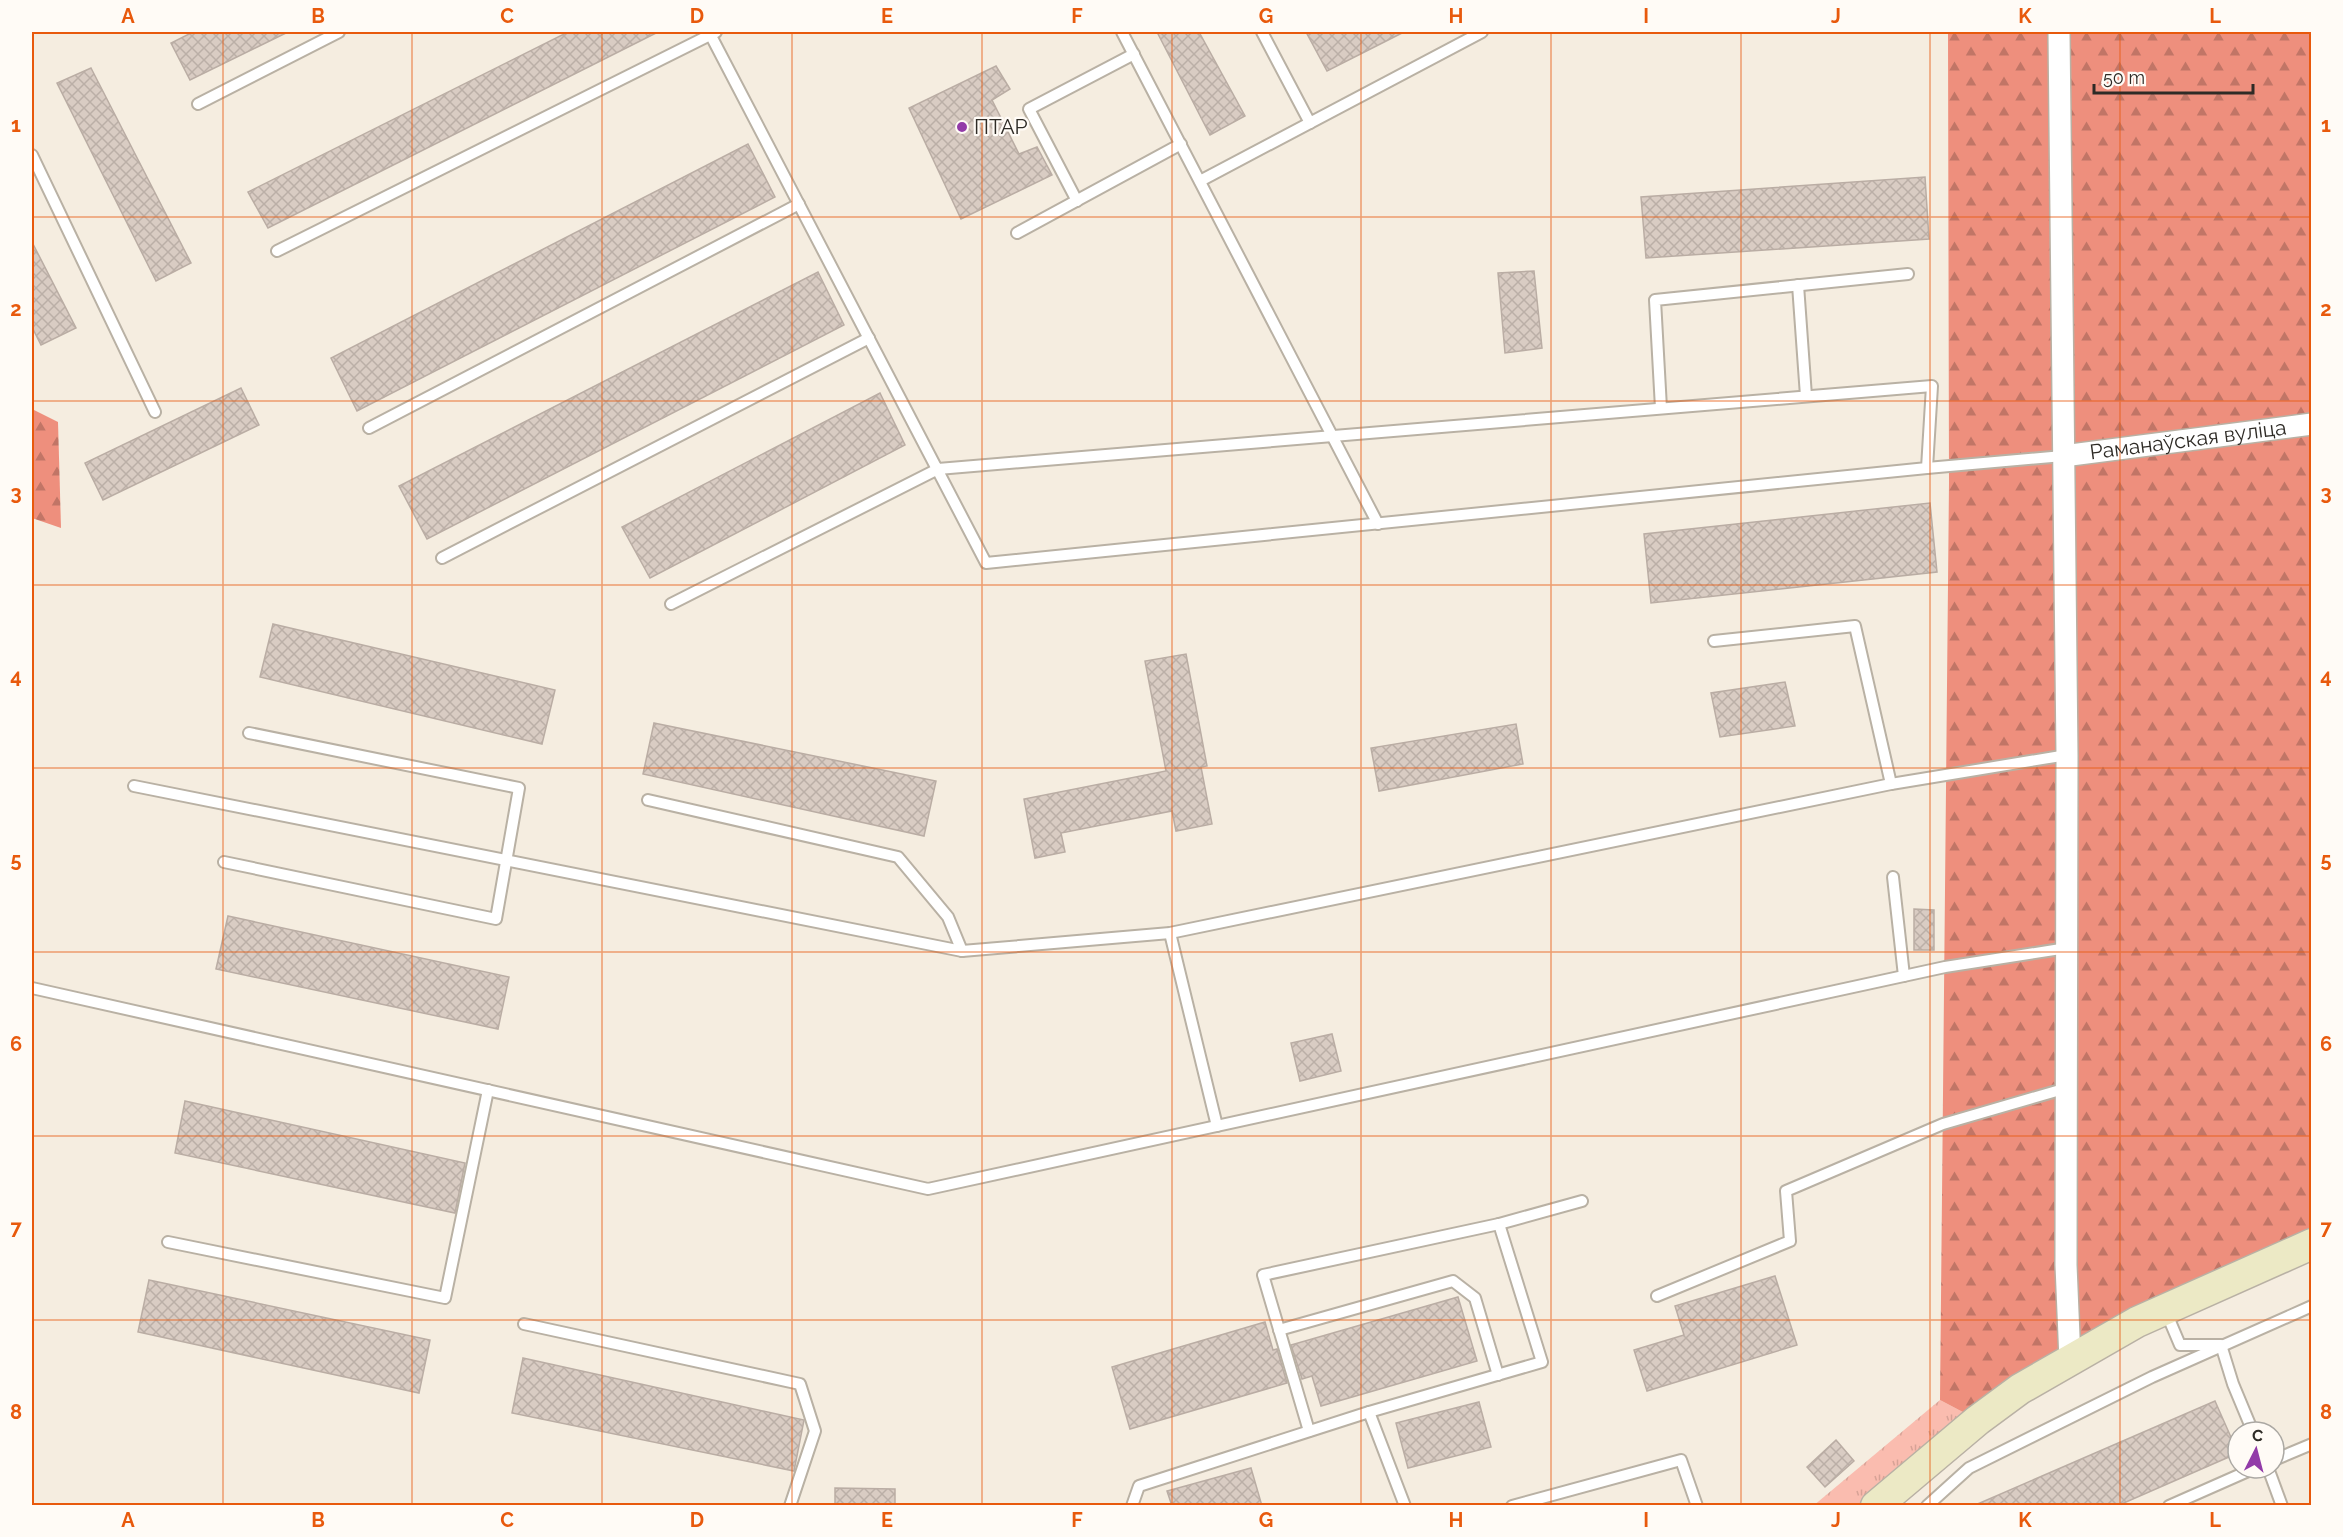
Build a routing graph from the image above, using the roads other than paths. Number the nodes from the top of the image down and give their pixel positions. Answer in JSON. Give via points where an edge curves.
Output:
{"nodes":[{"id":1,"x":339,"y":32,"type":"edge"},
{"id":2,"x":712,"y":32,"type":"edge"},
{"id":3,"x":1122,"y":32,"type":"edge"},
{"id":4,"x":1262,"y":32,"type":"edge"},
{"id":5,"x":1482,"y":32,"type":"edge"},
{"id":6,"x":2059,"y":32,"type":"edge"},
{"id":7,"x":1134,"y":54,"type":"junction"},
{"id":8,"x":198,"y":104,"type":"dead end"},
{"id":9,"x":1310,"y":123,"type":"junction"},
{"id":10,"x":1181,"y":144,"type":"junction"},
{"id":11,"x":32,"y":155,"type":"edge"},
{"id":12,"x":1200,"y":181,"type":"junction"},
{"id":13,"x":1077,"y":201,"type":"junction"},
{"id":14,"x":799,"y":204,"type":"junction"},
{"id":15,"x":1017,"y":233,"type":"dead end"},
{"id":16,"x":277,"y":251,"type":"dead end"},
{"id":17,"x":1908,"y":274,"type":"dead end"},
{"id":18,"x":1798,"y":285,"type":"junction"},
{"id":19,"x":869,"y":338,"type":"junction"},
{"id":20,"x":1806,"y":396,"type":"junction"},
{"id":21,"x":1661,"y":408,"type":"junction"},
{"id":22,"x":155,"y":412,"type":"dead end"},
{"id":23,"x":2312,"y":424,"type":"edge"},
{"id":24,"x":369,"y":428,"type":"dead end"},
{"id":25,"x":1333,"y":436,"type":"junction"},
{"id":26,"x":2063,"y":456,"type":"junction"},
{"id":27,"x":1927,"y":468,"type":"junction"},
{"id":28,"x":938,"y":469,"type":"junction"},
{"id":29,"x":1378,"y":524,"type":"junction"},
{"id":30,"x":442,"y":558,"type":"dead end"},
{"id":31,"x":671,"y":604,"type":"dead end"},
{"id":32,"x":1714,"y":641,"type":"dead end"},
{"id":33,"x":249,"y":733,"type":"dead end"},
{"id":34,"x":2067,"y":755,"type":"junction"},
{"id":35,"x":1892,"y":784,"type":"junction"},
{"id":36,"x":134,"y":786,"type":"dead end"},
{"id":37,"x":648,"y":800,"type":"dead end"},
{"id":38,"x":508,"y":860,"type":"junction"},
{"id":39,"x":224,"y":862,"type":"dead end"},
{"id":40,"x":1893,"y":877,"type":"dead end"},
{"id":41,"x":1170,"y":933,"type":"junction"},
{"id":42,"x":2067,"y":948,"type":"junction"},
{"id":43,"x":962,"y":951,"type":"junction"},
{"id":44,"x":1904,"y":976,"type":"junction"},
{"id":45,"x":32,"y":988,"type":"edge"},
{"id":46,"x":2068,"y":1088,"type":"junction"},
{"id":47,"x":488,"y":1090,"type":"junction"},
{"id":48,"x":1216,"y":1126,"type":"junction"},
{"id":49,"x":1582,"y":1201,"type":"dead end"},
{"id":50,"x":1499,"y":1224,"type":"junction"},
{"id":51,"x":168,"y":1242,"type":"dead end"},
{"id":52,"x":2312,"y":1244,"type":"edge"},
{"id":53,"x":1657,"y":1296,"type":"dead end"},
{"id":54,"x":2312,"y":1306,"type":"edge"},
{"id":55,"x":2165,"y":1309,"type":"junction"},
{"id":56,"x":524,"y":1324,"type":"dead end"},
{"id":57,"x":1279,"y":1330,"type":"junction"},
{"id":58,"x":2221,"y":1345,"type":"junction"},
{"id":59,"x":2070,"y":1360,"type":"junction"},
{"id":60,"x":1498,"y":1375,"type":"junction"},
{"id":61,"x":1369,"y":1412,"type":"junction"},
{"id":62,"x":2248,"y":1420,"type":"edge"},
{"id":63,"x":1309,"y":1431,"type":"junction"},
{"id":64,"x":2312,"y":1444,"type":"edge"},
{"id":65,"x":2286,"y":1455,"type":"edge"},
{"id":66,"x":2228,"y":1480,"type":"edge"},
{"id":67,"x":2272,"y":1480,"type":"edge"},
{"id":68,"x":790,"y":1506,"type":"edge"},
{"id":69,"x":1132,"y":1506,"type":"edge"},
{"id":70,"x":1405,"y":1506,"type":"edge"},
{"id":71,"x":1512,"y":1506,"type":"edge"},
{"id":72,"x":1697,"y":1506,"type":"edge"},
{"id":73,"x":1876,"y":1506,"type":"edge"},
{"id":74,"x":1927,"y":1506,"type":"edge"},
{"id":75,"x":2169,"y":1506,"type":"edge"},
{"id":76,"x":2282,"y":1506,"type":"edge"}],
"edges":[{"from":1,"to":8,"type":"lane"},
{"from":2,"to":14,"type":"lane"},
{"from":2,"to":16,"type":"lane"},
{"from":3,"to":7,"type":"lane"},
{"from":4,"to":9,"type":"lane"},
{"from":5,"to":9,"type":"lane"},
{"from":6,"to":26,"type":"street"},
{"from":7,"to":10,"type":"lane"},
{"from":7,"to":13,"type":"lane","via":[[1029,109]]},
{"from":9,"to":12,"type":"lane"},
{"from":10,"to":12,"type":"lane"},
{"from":10,"to":13,"type":"lane"},
{"from":11,"to":22,"type":"lane"},
{"from":12,"to":25,"type":"lane"},
{"from":13,"to":15,"type":"lane"},
{"from":14,"to":19,"type":"lane"},
{"from":14,"to":24,"type":"lane"},
{"from":17,"to":18,"type":"lane"},
{"from":18,"to":20,"type":"lane"},
{"from":18,"to":21,"type":"lane","via":[[1655,300]]},
{"from":19,"to":28,"type":"lane"},
{"from":19,"to":30,"type":"lane"},
{"from":20,"to":21,"type":"lane"},
{"from":20,"to":27,"type":"lane","via":[[1932,386]]},
{"from":21,"to":25,"type":"lane"},
{"from":23,"to":26,"type":"street","name":"Раманаўская вуліца"},
{"from":25,"to":28,"type":"lane"},
{"from":25,"to":29,"type":"lane"},
{"from":26,"to":27,"type":"lane"},
{"from":26,"to":34,"type":"street"},
{"from":27,"to":29,"type":"lane"},
{"from":28,"to":29,"type":"lane","via":[[986,563]]},
{"from":28,"to":31,"type":"lane"},
{"from":32,"to":35,"type":"lane","via":[[1855,626]]},
{"from":33,"to":38,"type":"lane","via":[[519,788]]},
{"from":34,"to":35,"type":"lane"},
{"from":34,"to":42,"type":"street"},
{"from":35,"to":41,"type":"lane"},
{"from":36,"to":38,"type":"lane"},
{"from":37,"to":43,"type":"lane","via":[[898,857],[948,917]]},
{"from":38,"to":39,"type":"lane","via":[[496,919]]},
{"from":38,"to":43,"type":"lane"},
{"from":40,"to":44,"type":"lane"},
{"from":41,"to":43,"type":"lane"},
{"from":41,"to":48,"type":"lane"},
{"from":42,"to":44,"type":"lane"},
{"from":42,"to":46,"type":"street"},
{"from":44,"to":48,"type":"lane"},
{"from":45,"to":47,"type":"lane"},
{"from":46,"to":53,"type":"lane","via":[[1943,1124],[1786,1191],[1791,1241]]},
{"from":46,"to":59,"type":"street","via":[[2066,1265]]},
{"from":47,"to":48,"type":"lane","via":[[928,1189]]},
{"from":47,"to":51,"type":"lane","via":[[445,1298]]},
{"from":49,"to":50,"type":"lane"},
{"from":50,"to":57,"type":"lane","via":[[1263,1275]]},
{"from":50,"to":60,"type":"lane","via":[[1542,1362]]},
{"from":52,"to":55,"type":"main road"},
{"from":54,"to":58,"type":"lane"},
{"from":55,"to":58,"type":"lane","via":[[2180,1345]]},
{"from":55,"to":59,"type":"main road"},
{"from":56,"to":68,"type":"lane","via":[[800,1384],[815,1431]]},
{"from":57,"to":60,"type":"lane","via":[[1453,1281],[1475,1298]]},
{"from":57,"to":63,"type":"lane"},
{"from":58,"to":62,"type":"lane"},
{"from":58,"to":74,"type":"lane","via":[[1969,1468]]},
{"from":59,"to":73,"type":"main road","via":[[2020,1389],[1978,1420]]},
{"from":60,"to":61,"type":"lane"},
{"from":61,"to":63,"type":"lane"},
{"from":61,"to":70,"type":"lane"},
{"from":63,"to":69,"type":"lane","via":[[1139,1486]]},
{"from":64,"to":65,"type":"lane"},
{"from":66,"to":75,"type":"lane"},
{"from":67,"to":76,"type":"lane"},
{"from":71,"to":72,"type":"lane","via":[[1681,1460]]}]}
